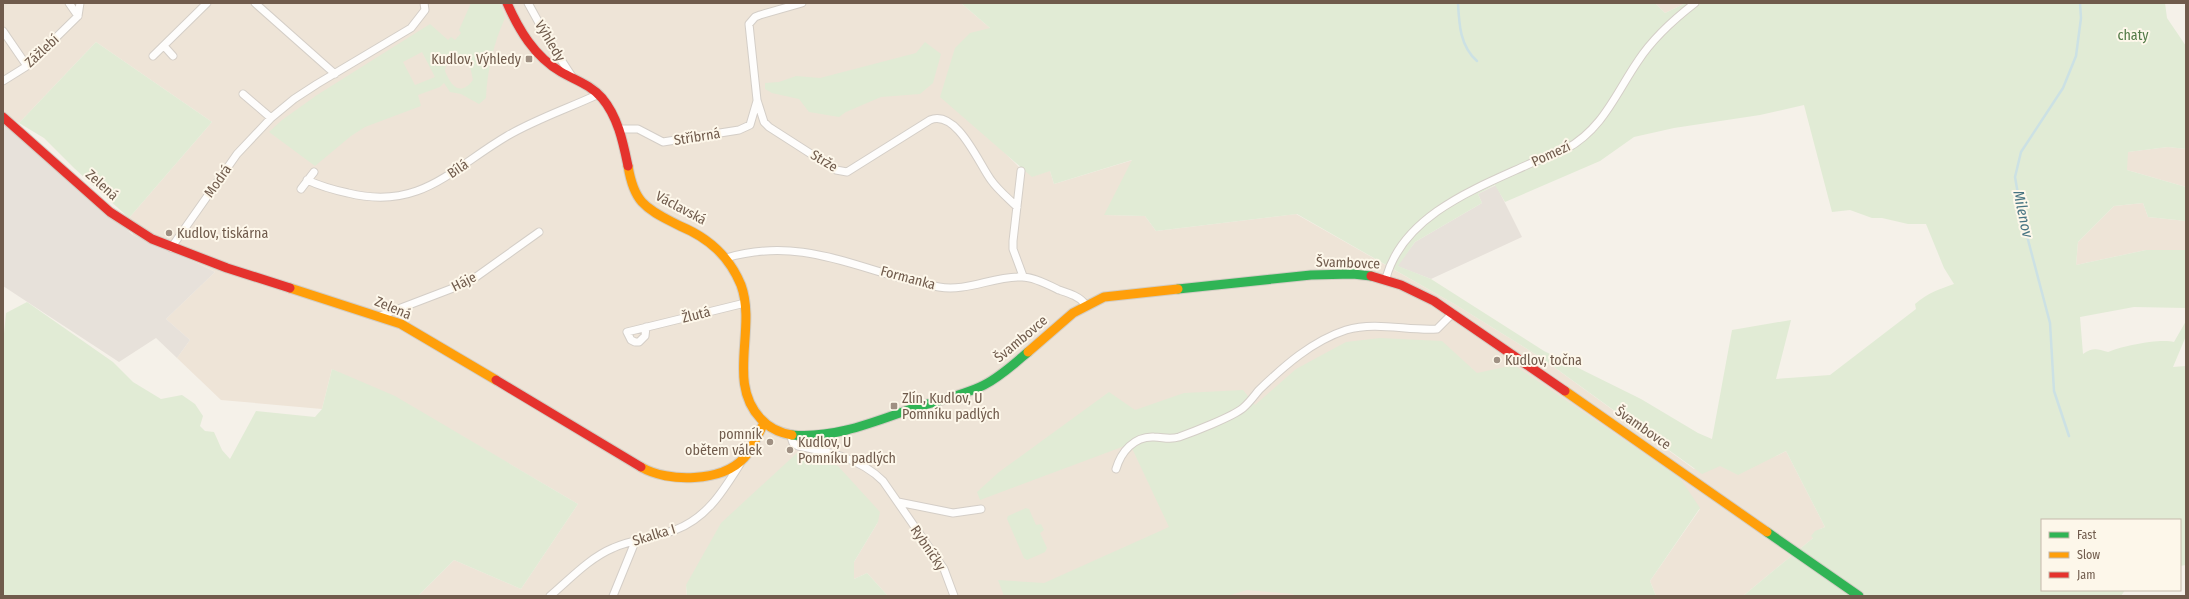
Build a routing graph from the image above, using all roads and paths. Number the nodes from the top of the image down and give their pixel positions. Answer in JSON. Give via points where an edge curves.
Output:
{"nodes":[{"id":1,"x":69,"y":3,"type":"edge"},
{"id":2,"x":80,"y":3,"type":"edge"},
{"id":3,"x":207,"y":3,"type":"edge"},
{"id":4,"x":255,"y":3,"type":"edge"},
{"id":5,"x":424,"y":3,"type":"edge"},
{"id":6,"x":508,"y":3,"type":"edge"},
{"id":7,"x":528,"y":3,"type":"edge"},
{"id":8,"x":802,"y":3,"type":"edge"},
{"id":9,"x":1694,"y":3,"type":"edge"},
{"id":10,"x":78,"y":16,"type":"junction"},
{"id":11,"x":3,"y":31,"type":"edge"},
{"id":12,"x":164,"y":46,"type":"junction"},
{"id":13,"x":153,"y":56,"type":"dead end"},
{"id":14,"x":173,"y":56,"type":"dead end"},
{"id":15,"x":27,"y":66,"type":"junction"},
{"id":16,"x":335,"y":74,"type":"junction"},
{"id":17,"x":573,"y":78,"type":"junction"},
{"id":18,"x":3,"y":81,"type":"edge"},
{"id":19,"x":242,"y":94,"type":"dead end"},
{"id":20,"x":599,"y":94,"type":"junction"},
{"id":21,"x":757,"y":100,"type":"junction"},
{"id":22,"x":3,"y":117,"type":"edge"},
{"id":23,"x":271,"y":118,"type":"junction"},
{"id":24,"x":620,"y":129,"type":"junction"},
{"id":25,"x":1021,"y":171,"type":"dead end"},
{"id":26,"x":314,"y":172,"type":"dead end"},
{"id":27,"x":307,"y":180,"type":"junction"},
{"id":28,"x":301,"y":189,"type":"dead end"},
{"id":29,"x":1017,"y":207,"type":"junction"},
{"id":30,"x":539,"y":232,"type":"dead end"},
{"id":31,"x":171,"y":248,"type":"junction"},
{"id":32,"x":726,"y":258,"type":"junction"},
{"id":33,"x":1023,"y":276,"type":"junction"},
{"id":34,"x":1386,"y":278,"type":"junction"},
{"id":35,"x":745,"y":303,"type":"junction"},
{"id":36,"x":1085,"y":304,"type":"junction"},
{"id":37,"x":1453,"y":313,"type":"junction"},
{"id":38,"x":380,"y":316,"type":"junction"},
{"id":39,"x":646,"y":327,"type":"dead end"},
{"id":40,"x":764,"y":423,"type":"junction"},
{"id":41,"x":790,"y":434,"type":"junction"},
{"id":42,"x":743,"y":459,"type":"junction"},
{"id":43,"x":1116,"y":469,"type":"dead end"},
{"id":44,"x":898,"y":502,"type":"junction"},
{"id":45,"x":981,"y":509,"type":"dead end"},
{"id":46,"x":635,"y":542,"type":"junction"},
{"id":47,"x":550,"y":596,"type":"edge"},
{"id":48,"x":614,"y":596,"type":"edge"},
{"id":49,"x":954,"y":596,"type":"edge"},
{"id":50,"x":1859,"y":596,"type":"edge"}],
"edges":[{"from":1,"to":10,"type":"street"},
{"from":2,"to":10,"type":"street"},
{"from":3,"to":12,"type":"street"},
{"from":4,"to":16,"type":"street"},
{"from":5,"to":16,"type":"street","name":"Modrá","via":[[425,10],[411,28]]},
{"from":6,"to":17,"type":"street","name":"Václavská","via":[[528,44],[550,64]]},
{"from":7,"to":17,"type":"street","name":"Výhledy"},
{"from":8,"to":21,"type":"street","name":"Strže","via":[[760,15],[749,24]]},
{"from":9,"to":34,"type":"street","name":"Pomezí","via":[[1655,38],[1601,119],[1586,136],[1566,149],[1451,202],[1402,244]]},
{"from":10,"to":15,"type":"street","name":"Zážlebí"},
{"from":11,"to":15,"type":"street"},
{"from":12,"to":13,"type":"street"},
{"from":12,"to":14,"type":"street"},
{"from":15,"to":18,"type":"street","name":"Zážlebí"},
{"from":16,"to":23,"type":"street","name":"Modrá","via":[[294,99]]},
{"from":17,"to":20,"type":"street","name":"Václavská"},
{"from":19,"to":23,"type":"street"},
{"from":20,"to":24,"type":"street","name":"Václavská"},
{"from":20,"to":27,"type":"street","name":"Bílá","via":[[516,131],[433,185],[413,194],[366,197]]},
{"from":21,"to":24,"type":"street","name":"Stříbrná","via":[[750,125],[740,130],[663,142],[638,129]]},
{"from":21,"to":29,"type":"street","name":"Strže","via":[[766,125],[842,172],[853,170],[930,120],[944,120],[970,143],[991,180]]},
{"from":22,"to":31,"type":"street","name":"Zelená","via":[[110,212],[134,229]]},
{"from":23,"to":31,"type":"street","name":"Modrá","via":[[237,154]]},
{"from":24,"to":32,"type":"street","name":"Václavská","via":[[640,200],[654,212],[708,239]]},
{"from":25,"to":29,"type":"street"},
{"from":26,"to":27,"type":"street"},
{"from":27,"to":28,"type":"street"},
{"from":29,"to":33,"type":"street","via":[[1013,249]]},
{"from":30,"to":38,"type":"street","name":"Háje","via":[[469,282]]},
{"from":31,"to":38,"type":"street","name":"Zelená"},
{"from":32,"to":33,"type":"street","name":"Formanka","via":[[754,252],[809,253],[854,262],[939,287],[974,286]]},
{"from":32,"to":35,"type":"street","name":"Václavská","via":[[738,279]]},
{"from":33,"to":36,"type":"street","via":[[1068,293]]},
{"from":34,"to":36,"type":"street","name":"Švambovce","via":[[1336,274],[1241,281],[1112,294]]},
{"from":34,"to":37,"type":"street","name":"Švambovce","via":[[1422,294]]},
{"from":35,"to":39,"type":"street","name":"Žlutá"},
{"from":35,"to":40,"type":"street","name":"Václavská","via":[[748,328],[744,371],[745,393],[753,411]]},
{"from":36,"to":41,"type":"street","name":"Švambovce","via":[[990,381],[976,388],[825,436],[807,437]]},
{"from":37,"to":43,"type":"street","via":[[1437,329],[1371,326],[1347,330],[1327,338],[1305,350],[1242,409],[1179,437],[1140,438],[1126,449]]},
{"from":37,"to":50,"type":"street","name":"Švambovce"},
{"from":38,"to":42,"type":"street","name":"Zelená","via":[[401,324],[649,472],[669,478],[706,475],[728,469]]},
{"from":40,"to":41,"type":"street","name":"Švambovce"},
{"from":40,"to":42,"type":"street","name":"Zelená"},
{"from":41,"to":44,"type":"street","name":"Rybníčky","via":[[793,444],[846,458],[872,470]]},
{"from":42,"to":46,"type":"street","name":"Skalka I","via":[[721,495],[705,513],[675,530]]},
{"from":44,"to":45,"type":"street","name":"Rybníčky","via":[[953,513]]},
{"from":44,"to":49,"type":"street","name":"Rybníčky","via":[[944,569]]},
{"from":46,"to":47,"type":"street","name":"Skalka I","via":[[613,548],[593,560]]},
{"from":46,"to":48,"type":"street"}]}
